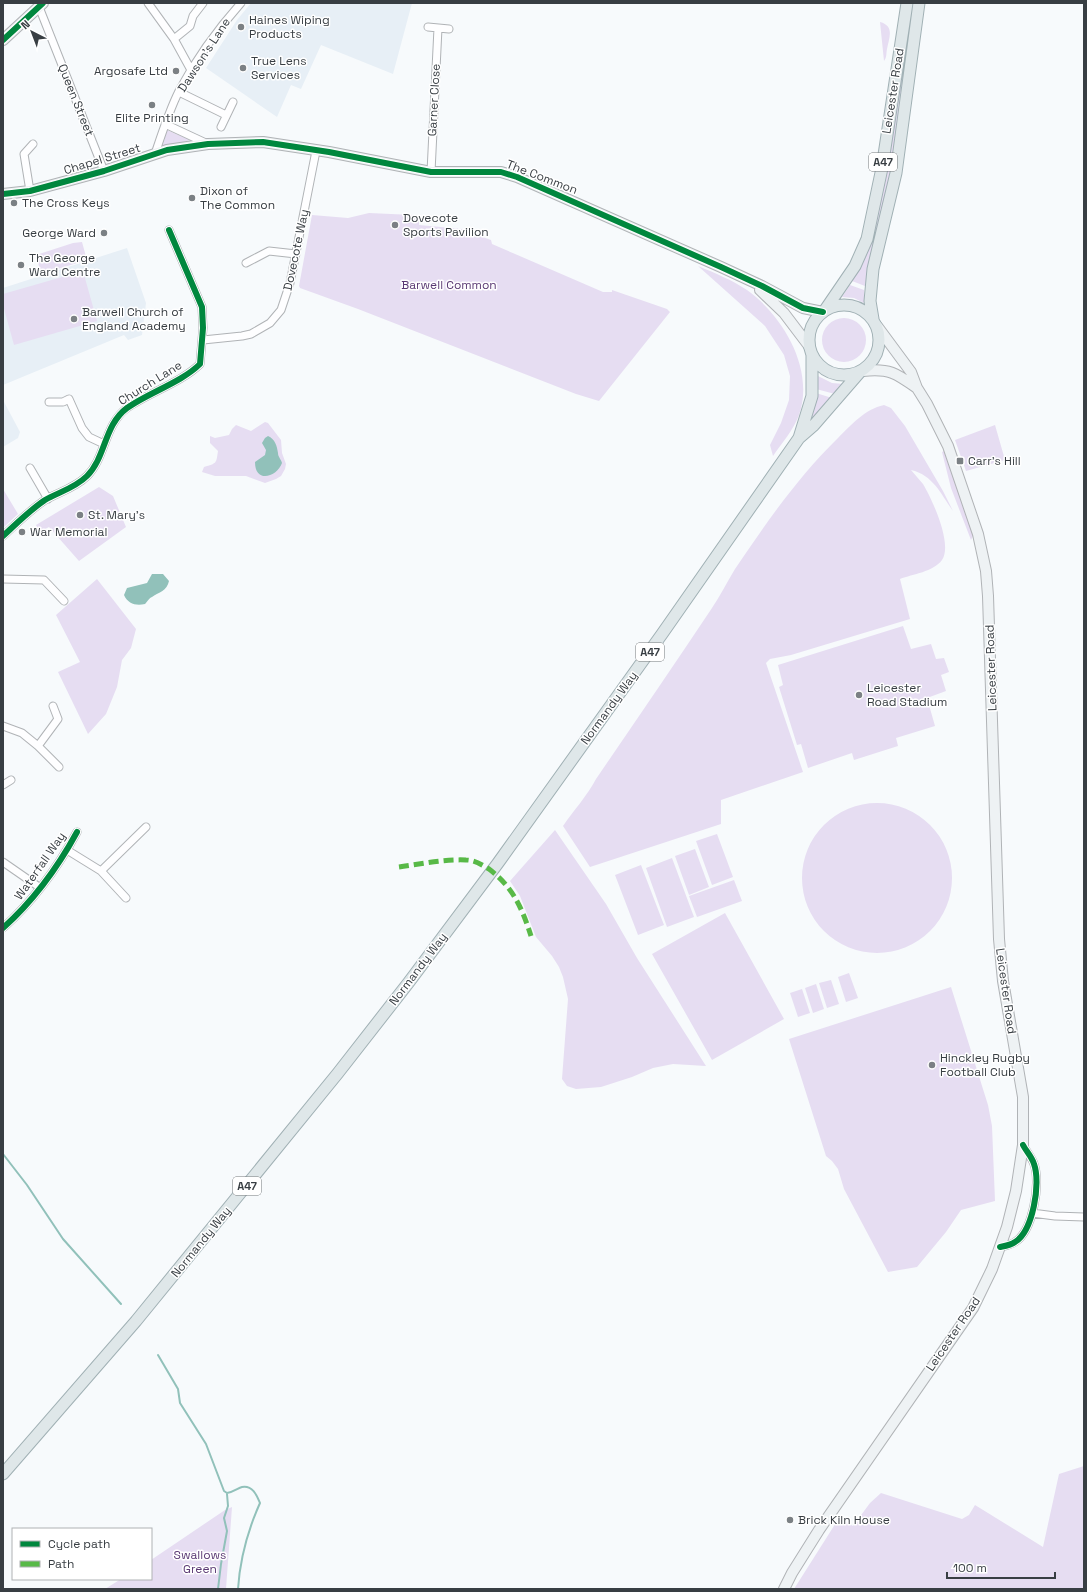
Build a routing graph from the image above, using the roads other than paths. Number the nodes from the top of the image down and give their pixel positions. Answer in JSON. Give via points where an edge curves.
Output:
{"nodes":[{"id":1,"x":148,"y":3,"type":"edge"},
{"id":2,"x":203,"y":3,"type":"edge"},
{"id":3,"x":240,"y":3,"type":"edge"},
{"id":4,"x":907,"y":3,"type":"edge"},
{"id":5,"x":919,"y":3,"type":"edge"},
{"id":6,"x":41,"y":5,"type":"edge"},
{"id":7,"x":428,"y":28,"type":"dead end"},
{"id":8,"x":438,"y":28,"type":"junction"},
{"id":9,"x":449,"y":29,"type":"dead end"},
{"id":10,"x":174,"y":39,"type":"junction"},
{"id":11,"x":3,"y":40,"type":"edge"},
{"id":12,"x":191,"y":70,"type":"junction"},
{"id":13,"x":179,"y":92,"type":"junction"},
{"id":14,"x":233,"y":102,"type":"dead end"},
{"id":15,"x":226,"y":115,"type":"junction"},
{"id":16,"x":165,"y":124,"type":"junction"},
{"id":17,"x":221,"y":127,"type":"dead end"},
{"id":18,"x":33,"y":144,"type":"dead end"},
{"id":19,"x":208,"y":144,"type":"junction"},
{"id":20,"x":316,"y":151,"type":"junction"},
{"id":21,"x":155,"y":154,"type":"junction"},
{"id":22,"x":104,"y":171,"type":"junction"},
{"id":23,"x":431,"y":172,"type":"junction"},
{"id":24,"x":30,"y":191,"type":"junction"},
{"id":25,"x":3,"y":194,"type":"edge"},
{"id":26,"x":169,"y":230,"type":"dead end"},
{"id":27,"x":296,"y":254,"type":"junction"},
{"id":28,"x":246,"y":263,"type":"dead end"},
{"id":29,"x":749,"y":281,"type":"junction"},
{"id":30,"x":824,"y":311,"type":"junction"},
{"id":31,"x":875,"y":322,"type":"junction"},
{"id":32,"x":203,"y":340,"type":"junction"},
{"id":33,"x":811,"y":351,"type":"junction"},
{"id":34,"x":861,"y":371,"type":"junction"},
{"id":35,"x":917,"y":388,"type":"junction"},
{"id":36,"x":76,"y":394,"type":"dead end"},
{"id":37,"x":69,"y":399,"type":"junction"},
{"id":38,"x":49,"y":402,"type":"dead end"},
{"id":39,"x":798,"y":438,"type":"junction"},
{"id":40,"x":104,"y":444,"type":"junction"},
{"id":41,"x":30,"y":468,"type":"dead end"},
{"id":42,"x":48,"y":499,"type":"junction"},
{"id":43,"x":3,"y":536,"type":"edge"},
{"id":44,"x":3,"y":579,"type":"edge"},
{"id":45,"x":64,"y":601,"type":"dead end"},
{"id":46,"x":53,"y":706,"type":"dead end"},
{"id":47,"x":3,"y":726,"type":"edge"},
{"id":48,"x":38,"y":746,"type":"junction"},
{"id":49,"x":60,"y":767,"type":"dead end"},
{"id":50,"x":11,"y":780,"type":"dead end"},
{"id":51,"x":3,"y":785,"type":"edge"},
{"id":52,"x":146,"y":827,"type":"dead end"},
{"id":53,"x":76,"y":832,"type":"dead end"},
{"id":54,"x":67,"y":850,"type":"junction"},
{"id":55,"x":3,"y":862,"type":"edge"},
{"id":56,"x":101,"y":872,"type":"junction"},
{"id":57,"x":39,"y":887,"type":"junction"},
{"id":58,"x":126,"y":898,"type":"dead end"},
{"id":59,"x":3,"y":928,"type":"edge"},
{"id":60,"x":1023,"y":1145,"type":"junction"},
{"id":61,"x":1032,"y":1213,"type":"junction"},
{"id":62,"x":1084,"y":1217,"type":"edge"},
{"id":63,"x":1000,"y":1247,"type":"junction"},
{"id":64,"x":3,"y":1474,"type":"edge"},
{"id":65,"x":784,"y":1589,"type":"edge"}],
"edges":[{"from":1,"to":10,"type":"street"},
{"from":2,"to":10,"type":"street","via":[[193,16],[190,26]]},
{"from":3,"to":12,"type":"street","name":"Dawson's Lane"},
{"from":4,"to":30,"type":"main road","name":"Leicester Road","number":"A47","via":[[882,168],[867,239],[855,266]]},
{"from":5,"to":31,"type":"main road","name":"Leicester Road","number":"A47","via":[[896,173],[873,269],[870,301]]},
{"from":6,"to":11,"type":"main road"},
{"from":6,"to":22,"type":"street","name":"Queen Street"},
{"from":7,"to":8,"type":"street"},
{"from":8,"to":9,"type":"street"},
{"from":8,"to":23,"type":"street","name":"Garner Close"},
{"from":10,"to":12,"type":"street"},
{"from":12,"to":13,"type":"street","name":"Dawson's Lane"},
{"from":13,"to":15,"type":"street"},
{"from":13,"to":16,"type":"street","name":"Dawson's Lane"},
{"from":14,"to":15,"type":"street"},
{"from":15,"to":17,"type":"street"},
{"from":16,"to":19,"type":"street"},
{"from":16,"to":21,"type":"street","name":"Dawson's Lane"},
{"from":18,"to":24,"type":"street","via":[[24,154]]},
{"from":19,"to":20,"type":"main road","name":"The Common","via":[[263,142]]},
{"from":19,"to":21,"type":"main road","name":"Chapel Street","via":[[180,147]]},
{"from":20,"to":23,"type":"main road","name":"The Common"},
{"from":20,"to":27,"type":"street","name":"Dovecote Way"},
{"from":21,"to":22,"type":"main road","name":"Chapel Street"},
{"from":22,"to":24,"type":"main road","name":"Chapel Street"},
{"from":23,"to":29,"type":"main road","name":"The Common","via":[[501,172],[512,175]]},
{"from":24,"to":25,"type":"main road","name":"Chapel Street"},
{"from":26,"to":32,"type":"street","name":"Church Lane","via":[[202,307]]},
{"from":27,"to":28,"type":"street","via":[[269,251]]},
{"from":27,"to":32,"type":"street","name":"Dovecote Way","via":[[285,301],[270,323],[251,334]]},
{"from":29,"to":30,"type":"main road","name":"The Common","via":[[802,308]]},
{"from":29,"to":33,"type":"main road","name":"The Common","via":[[772,300]]},
{"from":30,"to":31,"type":"main road","via":[[847,305],[858,307]]},
{"from":30,"to":33,"type":"main road","via":[[818,316],[809,334]]},
{"from":31,"to":34,"type":"main road","via":[[880,341],[878,351],[874,361]]},
{"from":31,"to":35,"type":"main road","name":"Leicester Road","via":[[911,372]]},
{"from":32,"to":40,"type":"street","name":"Church Lane","via":[[200,364],[127,408],[115,419]]},
{"from":33,"to":34,"type":"main road","via":[[823,369],[833,374],[846,376]]},
{"from":33,"to":39,"type":"main road","name":"Normandy Way","number":"A47","via":[[812,396]]},
{"from":34,"to":35,"type":"main road","name":"Leicester Road","via":[[886,370],[898,374]]},
{"from":34,"to":39,"type":"main road","name":"Normandy Way","number":"A47","via":[[819,419]]},
{"from":35,"to":60,"type":"main road","name":"Leicester Road","via":[[948,446],[978,534],[986,571],[991,649],[999,939],[1003,981],[1023,1097]]},
{"from":36,"to":37,"type":"street"},
{"from":37,"to":38,"type":"street","via":[[63,402]]},
{"from":37,"to":40,"type":"street","via":[[82,428],[89,437]]},
{"from":39,"to":64,"type":"main road","name":"Normandy Way","number":"A47","via":[[498,863],[338,1073],[132,1327]]},
{"from":40,"to":42,"type":"street","name":"Church Lane","via":[[94,468],[86,477],[75,486]]},
{"from":41,"to":42,"type":"street"},
{"from":42,"to":43,"type":"street","name":"Church Lane"},
{"from":44,"to":45,"type":"street","via":[[44,580]]},
{"from":46,"to":48,"type":"street","via":[[58,719]]},
{"from":47,"to":48,"type":"street","via":[[22,733]]},
{"from":48,"to":49,"type":"street"},
{"from":50,"to":51,"type":"street"},
{"from":52,"to":56,"type":"street"},
{"from":53,"to":54,"type":"street","name":"Waterfall Way"},
{"from":54,"to":56,"type":"street"},
{"from":54,"to":57,"type":"street","name":"Waterfall Way"},
{"from":55,"to":57,"type":"street"},
{"from":56,"to":58,"type":"street"},
{"from":57,"to":59,"type":"street","name":"Waterfall Way","via":[[26,906]]},
{"from":60,"to":61,"type":"street","via":[[1034,1164],[1037,1193]]},
{"from":60,"to":63,"type":"main road","name":"Leicester Road","via":[[1016,1191]]},
{"from":61,"to":62,"type":"street"},
{"from":61,"to":63,"type":"street","via":[[1027,1228],[1016,1242]]},
{"from":63,"to":65,"type":"main road","name":"Leicester Road","via":[[973,1308],[819,1530]]}]}
